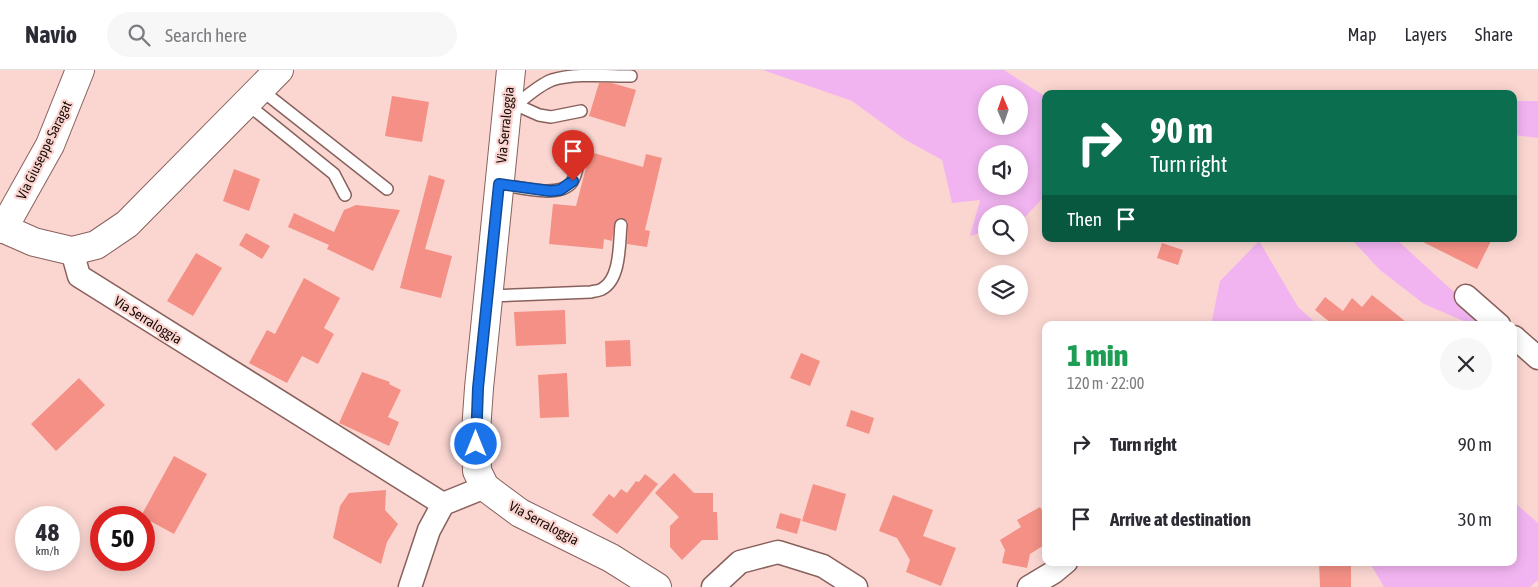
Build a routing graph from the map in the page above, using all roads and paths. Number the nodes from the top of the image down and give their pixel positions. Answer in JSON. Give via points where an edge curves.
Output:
{"nodes":[{"id":1,"x":80,"y":70,"type":"edge"},
{"id":2,"x":279,"y":70,"type":"edge"},
{"id":3,"x":511,"y":70,"type":"edge"},
{"id":4,"x":630,"y":76,"type":"dead end"},
{"id":5,"x":253,"y":96,"type":"junction"},
{"id":6,"x":512,"y":103,"type":"junction"},
{"id":7,"x":580,"y":111,"type":"dead end"},
{"id":8,"x":581,"y":151,"type":"dead end"},
{"id":9,"x":499,"y":184,"type":"junction"},
{"id":10,"x":387,"y":189,"type":"dead end"},
{"id":11,"x":345,"y":195,"type":"dead end"},
{"id":12,"x":621,"y":225,"type":"dead end"},
{"id":13,"x":2,"y":228,"type":"edge"},
{"id":14,"x":72,"y":251,"type":"junction"},
{"id":15,"x":488,"y":296,"type":"junction"},
{"id":16,"x":1466,"y":296,"type":"dead end"},
{"id":17,"x":1495,"y":321,"type":"edge"},
{"id":18,"x":1517,"y":340,"type":"edge"},
{"id":19,"x":1538,"y":358,"type":"edge"},
{"id":20,"x":485,"y":487,"type":"junction"},
{"id":21,"x":443,"y":504,"type":"junction"},
{"id":22,"x":1061,"y":566,"type":"edge"},
{"id":23,"x":410,"y":587,"type":"edge"},
{"id":24,"x":657,"y":587,"type":"edge"},
{"id":25,"x":713,"y":587,"type":"edge"},
{"id":26,"x":856,"y":587,"type":"edge"},
{"id":27,"x":1029,"y":587,"type":"edge"}],
"edges":[{"from":1,"to":13,"type":"main road","name":"Via Giuseppe Saragat","via":[[50,145]]},
{"from":2,"to":5,"type":"main road"},
{"from":3,"to":6,"type":"main road","name":"Via Serraloggia"},
{"from":4,"to":6,"type":"lane","via":[[566,77],[550,81]]},
{"from":5,"to":10,"type":"lane"},
{"from":5,"to":11,"type":"lane","via":[[334,174]]},
{"from":5,"to":14,"type":"main road","via":[[128,224],[96,245]]},
{"from":6,"to":7,"type":"lane","via":[[552,117]]},
{"from":6,"to":9,"type":"main road","name":"Via Serraloggia"},
{"from":8,"to":9,"type":"lane","via":[[573,181],[560,190]]},
{"from":9,"to":15,"type":"main road","name":"Via Serraloggia"},
{"from":12,"to":15,"type":"lane","via":[[617,268],[611,281],[602,289]]},
{"from":13,"to":14,"type":"main road","via":[[34,242]]},
{"from":14,"to":21,"type":"street","name":"Via Serraloggia","via":[[78,276]]},
{"from":15,"to":20,"type":"main road","name":"Via Serraloggia","via":[[476,431],[477,471]]},
{"from":16,"to":17,"type":"street"},
{"from":18,"to":19,"type":"street"},
{"from":20,"to":21,"type":"street"},
{"from":20,"to":24,"type":"main road","name":"Via Serraloggia","via":[[520,513],[611,558]]},
{"from":21,"to":23,"type":"street","via":[[429,530]]},
{"from":22,"to":27,"type":"street"},
{"from":25,"to":26,"type":"street","via":[[740,562],[778,552],[823,566]]}]}
